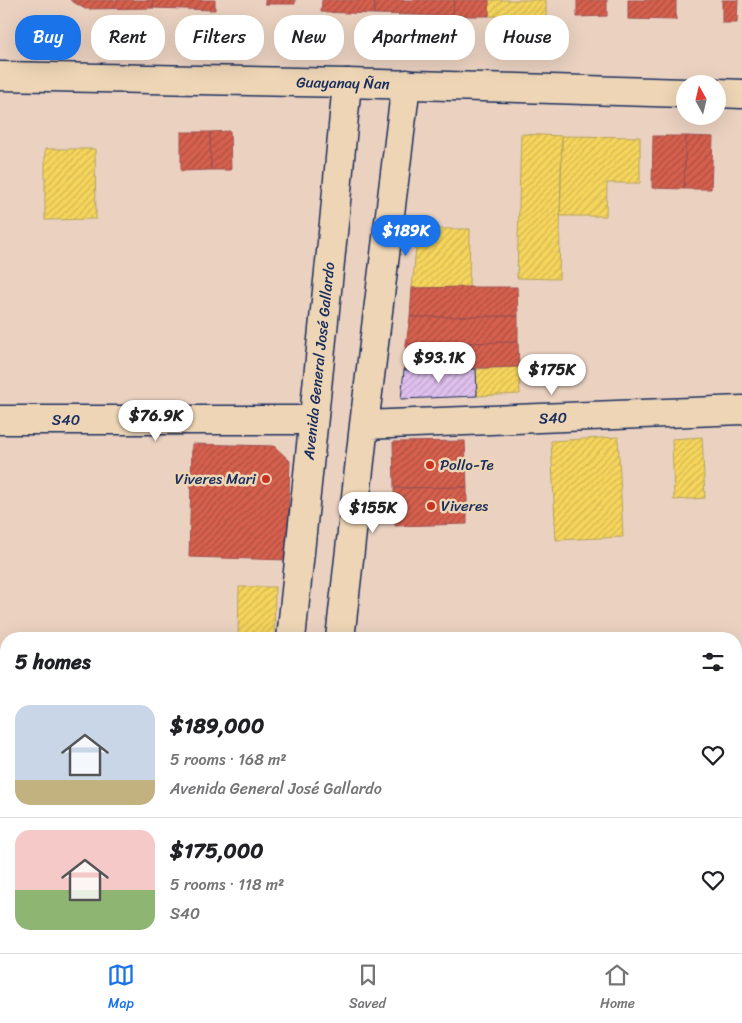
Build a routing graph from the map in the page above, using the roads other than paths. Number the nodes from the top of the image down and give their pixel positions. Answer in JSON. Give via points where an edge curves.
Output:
{"nodes":[{"id":1,"x":0,"y":76,"type":"edge"},
{"id":2,"x":347,"y":83,"type":"junction"},
{"id":3,"x":406,"y":84,"type":"junction"},
{"id":4,"x":676,"y":92,"type":"edge"},
{"id":5,"x":726,"y":94,"type":"edge"},
{"id":6,"x":742,"y":94,"type":"edge"},
{"id":7,"x":742,"y":410,"type":"edge"},
{"id":8,"x":0,"y":420,"type":"edge"},
{"id":9,"x":312,"y":420,"type":"junction"},
{"id":10,"x":364,"y":425,"type":"junction"},
{"id":11,"x":292,"y":632,"type":"edge"},
{"id":12,"x":341,"y":632,"type":"edge"}],
"edges":[{"from":1,"to":2,"type":"street","name":"Guayanay Ñan"},
{"from":2,"to":3,"type":"street","name":"Guayanay Ñan"},
{"from":2,"to":9,"type":"street","name":"Avenida General José Gallardo"},
{"from":3,"to":4,"type":"street","name":"Guayanay Ñan"},
{"from":3,"to":10,"type":"street"},
{"from":5,"to":6,"type":"street"},
{"from":7,"to":10,"type":"street","name":"S40"},
{"from":8,"to":9,"type":"street","name":"S40"},
{"from":9,"to":11,"type":"street","name":"Avenida General José Gallardo"},
{"from":10,"to":12,"type":"street"}]}
